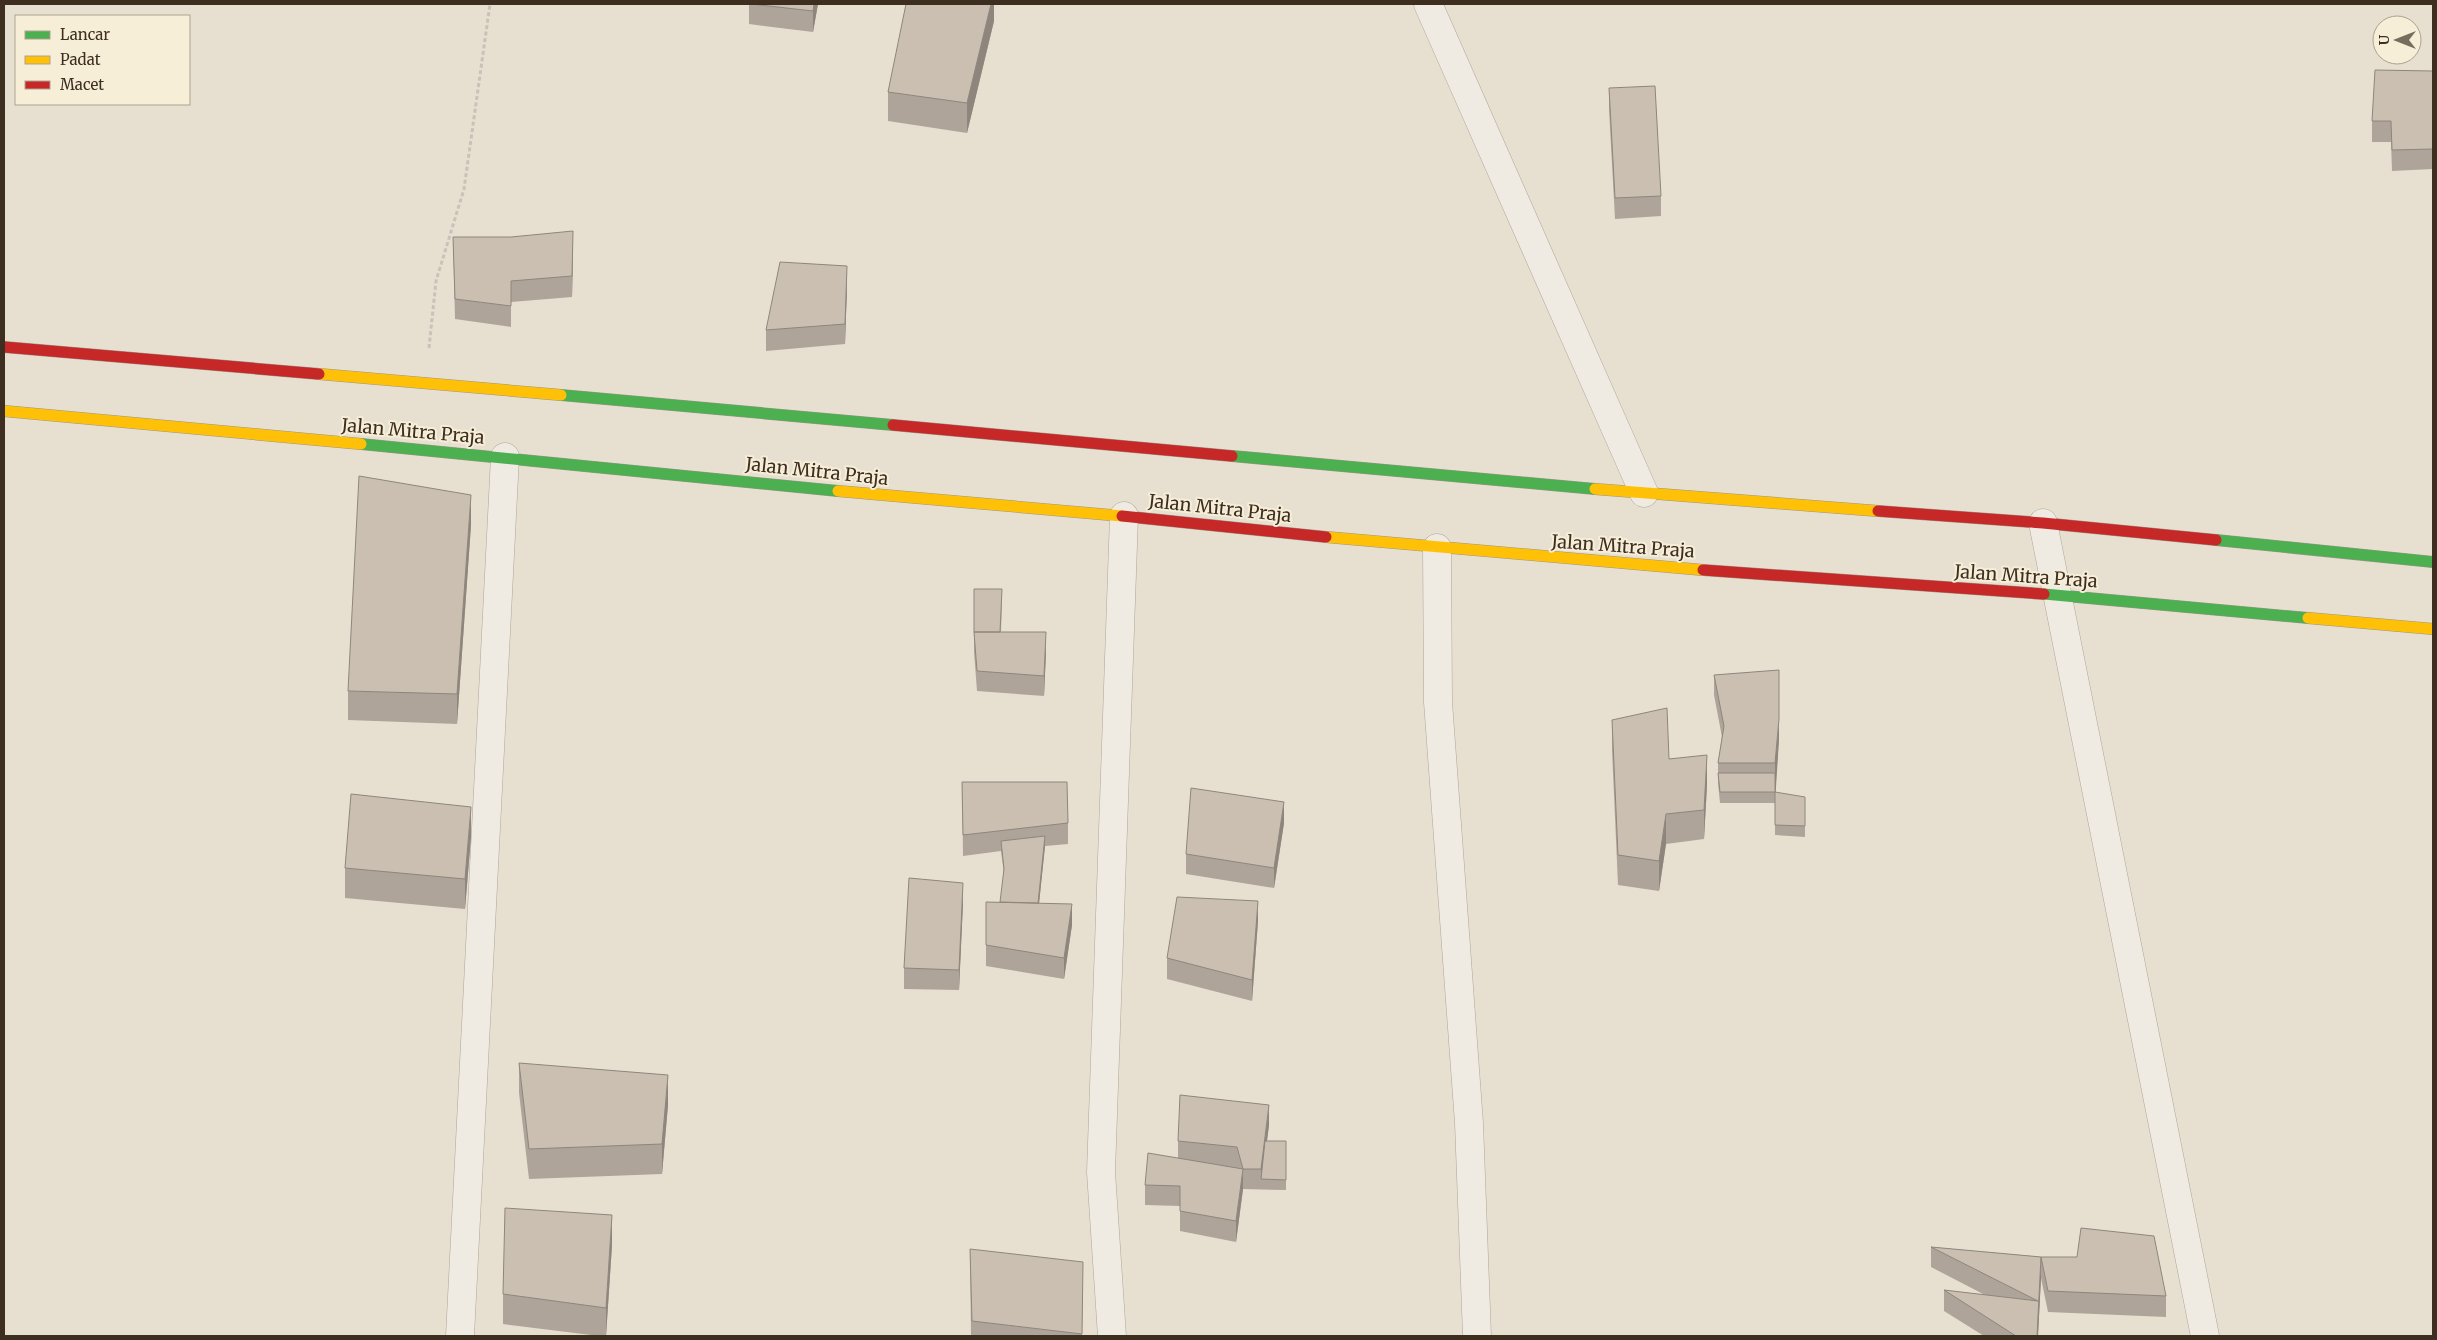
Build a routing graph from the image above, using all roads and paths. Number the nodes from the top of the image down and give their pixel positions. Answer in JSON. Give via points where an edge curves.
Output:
{"nodes":[{"id":1,"x":490,"y":4,"type":"edge"},
{"id":2,"x":1428,"y":4,"type":"edge"},
{"id":3,"x":4,"y":347,"type":"edge"},
{"id":4,"x":426,"y":383,"type":"junction"},
{"id":5,"x":4,"y":411,"type":"edge"},
{"id":6,"x":505,"y":457,"type":"junction"},
{"id":7,"x":1644,"y":493,"type":"junction"},
{"id":8,"x":1124,"y":516,"type":"junction"},
{"id":9,"x":2043,"y":522,"type":"junction"},
{"id":10,"x":1437,"y":548,"type":"junction"},
{"id":11,"x":2433,"y":562,"type":"edge"},
{"id":12,"x":2059,"y":595,"type":"junction"},
{"id":13,"x":2433,"y":629,"type":"edge"},
{"id":14,"x":460,"y":1336,"type":"edge"},
{"id":15,"x":1112,"y":1336,"type":"edge"},
{"id":16,"x":1477,"y":1336,"type":"edge"},
{"id":17,"x":2205,"y":1336,"type":"edge"}],
"edges":[{"from":1,"to":4,"type":"path","via":[[464,189],[436,281]]},
{"from":2,"to":7,"type":"street"},
{"from":3,"to":4,"type":"street"},
{"from":4,"to":7,"type":"street"},
{"from":5,"to":6,"type":"street","name":"Jalan Mitra Praja"},
{"from":6,"to":8,"type":"street","name":"Jalan Mitra Praja"},
{"from":6,"to":14,"type":"street"},
{"from":7,"to":9,"type":"street"},
{"from":8,"to":10,"type":"street","name":"Jalan Mitra Praja"},
{"from":8,"to":15,"type":"street","via":[[1101,1172]]},
{"from":9,"to":11,"type":"street"},
{"from":9,"to":12,"type":"street"},
{"from":10,"to":12,"type":"street","name":"Jalan Mitra Praja","via":[[1628,565]]},
{"from":10,"to":16,"type":"street","via":[[1438,702],[1469,1123]]},
{"from":12,"to":13,"type":"street","name":"Jalan Mitra Praja"},
{"from":12,"to":17,"type":"street"}]}
